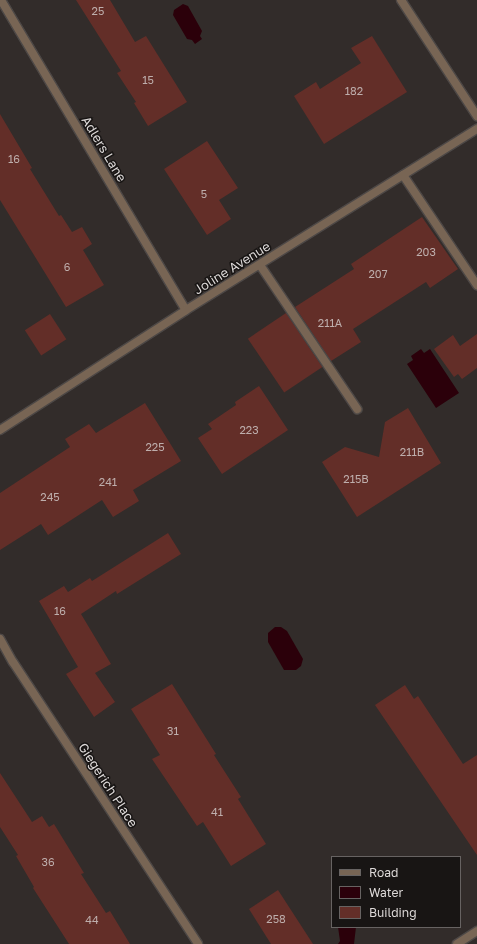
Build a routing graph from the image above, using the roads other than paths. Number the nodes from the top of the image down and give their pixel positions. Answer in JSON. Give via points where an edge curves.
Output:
{"nodes":[{"id":1,"x":1,"y":0,"type":"edge"},
{"id":2,"x":401,"y":0,"type":"edge"},
{"id":3,"x":477,"y":116,"type":"edge"},
{"id":4,"x":477,"y":129,"type":"edge"},
{"id":5,"x":404,"y":175,"type":"junction"},
{"id":6,"x":260,"y":265,"type":"junction"},
{"id":7,"x":477,"y":285,"type":"edge"},
{"id":8,"x":186,"y":310,"type":"junction"},
{"id":9,"x":357,"y":409,"type":"dead end"},
{"id":10,"x":0,"y":430,"type":"edge"},
{"id":11,"x":0,"y":639,"type":"edge"},
{"id":12,"x":477,"y":931,"type":"edge"},
{"id":13,"x":198,"y":944,"type":"edge"},
{"id":14,"x":457,"y":944,"type":"edge"}],
"edges":[{"from":1,"to":8,"type":"street","name":"Adlers Lane"},
{"from":2,"to":3,"type":"street"},
{"from":4,"to":5,"type":"street","name":"Joline Avenue"},
{"from":5,"to":6,"type":"street","name":"Joline Avenue"},
{"from":5,"to":7,"type":"street"},
{"from":6,"to":8,"type":"street","name":"Joline Avenue"},
{"from":6,"to":9,"type":"street"},
{"from":8,"to":10,"type":"street","name":"Joline Avenue"},
{"from":11,"to":13,"type":"street","name":"Giegerich Place"},
{"from":12,"to":14,"type":"street"}]}
